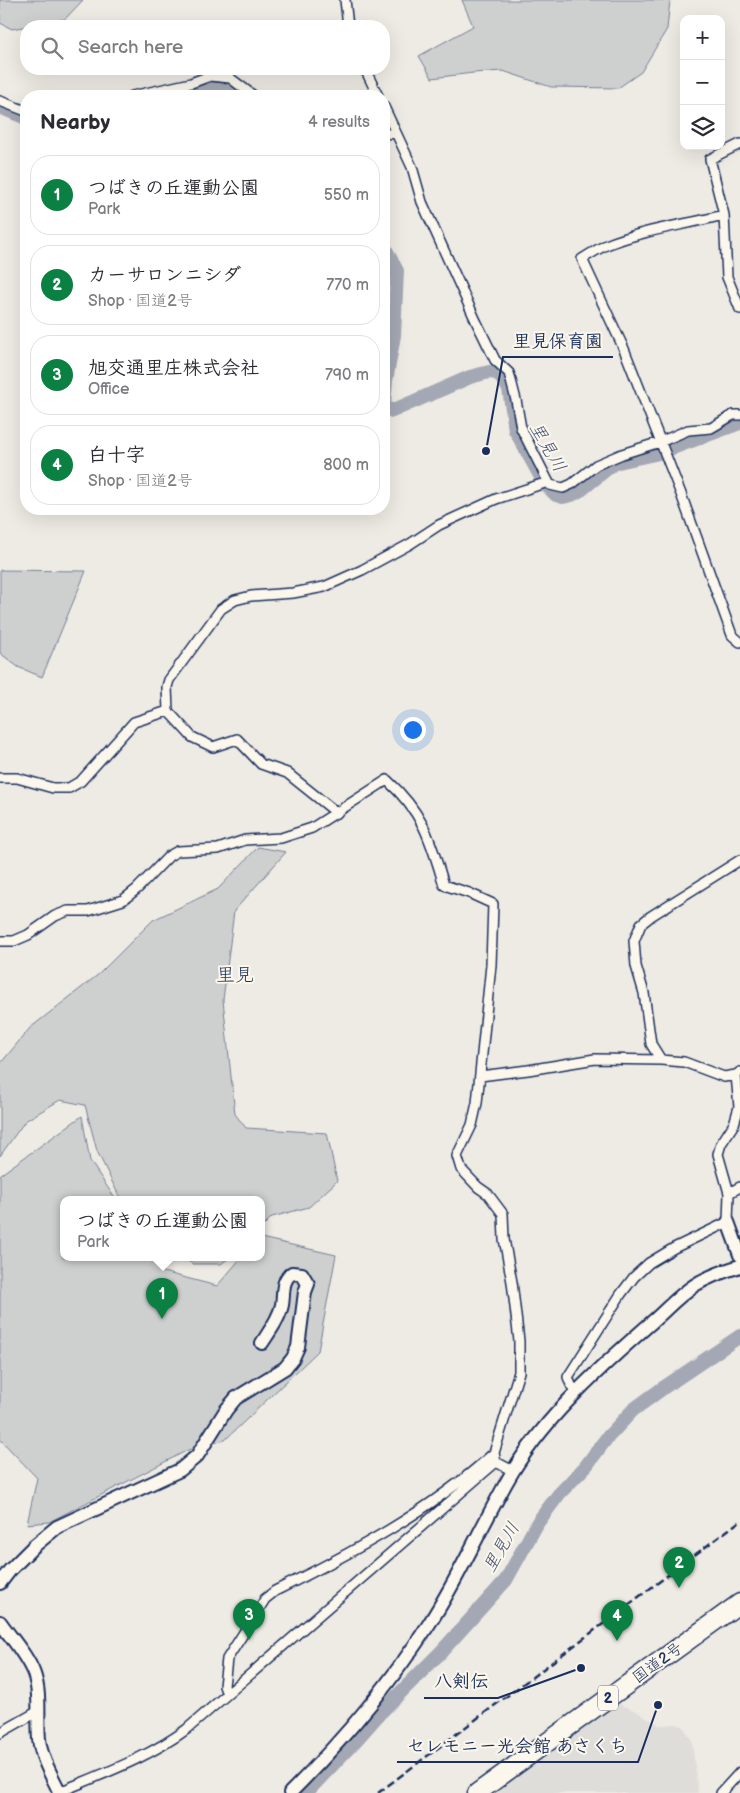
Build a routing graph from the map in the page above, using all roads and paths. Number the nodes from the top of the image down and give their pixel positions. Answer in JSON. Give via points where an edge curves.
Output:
{"nodes":[{"id":1,"x":345,"y":0,"type":"edge"},
{"id":2,"x":347,"y":20,"type":"edge"},
{"id":3,"x":368,"y":75,"type":"edge"},
{"id":4,"x":159,"y":90,"type":"edge"},
{"id":5,"x":246,"y":90,"type":"edge"},
{"id":6,"x":375,"y":90,"type":"edge"},
{"id":7,"x":0,"y":101,"type":"edge"},
{"id":8,"x":20,"y":109,"type":"edge"},
{"id":9,"x":390,"y":120,"type":"edge"},
{"id":10,"x":396,"y":133,"type":"junction"},
{"id":11,"x":390,"y":134,"type":"edge"},
{"id":12,"x":740,"y":144,"type":"edge"},
{"id":13,"x":724,"y":216,"type":"junction"},
{"id":14,"x":740,"y":309,"type":"edge"},
{"id":15,"x":740,"y":415,"type":"edge"},
{"id":16,"x":660,"y":442,"type":"junction"},
{"id":17,"x":548,"y":482,"type":"junction"},
{"id":18,"x":740,"y":642,"type":"edge"},
{"id":19,"x":168,"y":711,"type":"junction"},
{"id":20,"x":0,"y":778,"type":"edge"},
{"id":21,"x":337,"y":813,"type":"junction"},
{"id":22,"x":740,"y":860,"type":"edge"},
{"id":23,"x":0,"y":941,"type":"edge"},
{"id":24,"x":661,"y":1060,"type":"junction"},
{"id":25,"x":738,"y":1074,"type":"edge"},
{"id":26,"x":480,"y":1076,"type":"junction"},
{"id":27,"x":740,"y":1187,"type":"edge"},
{"id":28,"x":729,"y":1193,"type":"junction"},
{"id":29,"x":728,"y":1222,"type":"junction"},
{"id":30,"x":740,"y":1255,"type":"edge"},
{"id":31,"x":740,"y":1266,"type":"edge"},
{"id":32,"x":262,"y":1344,"type":"dead end"},
{"id":33,"x":577,"y":1392,"type":"junction"},
{"id":34,"x":495,"y":1458,"type":"junction"},
{"id":35,"x":513,"y":1471,"type":"junction"},
{"id":36,"x":0,"y":1583,"type":"edge"},
{"id":37,"x":740,"y":1603,"type":"edge"},
{"id":38,"x":0,"y":1622,"type":"edge"},
{"id":39,"x":227,"y":1694,"type":"junction"},
{"id":40,"x":37,"y":1712,"type":"junction"},
{"id":41,"x":0,"y":1733,"type":"edge"},
{"id":42,"x":740,"y":1772,"type":"edge"},
{"id":43,"x":59,"y":1793,"type":"edge"},
{"id":44,"x":290,"y":1793,"type":"edge"},
{"id":45,"x":478,"y":1793,"type":"edge"},
{"id":46,"x":721,"y":1793,"type":"edge"}],
"edges":[{"from":1,"to":2,"type":"street"},
{"from":3,"to":6,"type":"street"},
{"from":4,"to":5,"type":"street","via":[[210,76],[230,78]]},
{"from":7,"to":8,"type":"street"},
{"from":9,"to":10,"type":"street"},
{"from":10,"to":11,"type":"street"},
{"from":10,"to":17,"type":"street","via":[[412,167],[422,202],[476,320],[495,360],[509,373],[520,428]]},
{"from":12,"to":13,"type":"street","via":[[710,159]]},
{"from":13,"to":14,"type":"street","via":[[727,278]]},
{"from":13,"to":16,"type":"street","via":[[606,245],[582,258],[624,349]]},
{"from":15,"to":16,"type":"street","via":[[733,415],[711,428],[688,430]]},
{"from":16,"to":17,"type":"street","via":[[596,465],[563,488]]},
{"from":16,"to":18,"type":"street","via":[[732,635]]},
{"from":17,"to":19,"type":"street","via":[[496,499],[439,525],[362,570],[324,587],[251,596],[226,605],[169,680]]},
{"from":19,"to":20,"type":"street","via":[[134,722],[81,781],[69,788]]},
{"from":19,"to":21,"type":"street","via":[[192,738],[213,747],[238,739],[261,764],[287,773]]},
{"from":21,"to":23,"type":"street","via":[[312,828],[281,838],[245,840],[218,849],[178,851],[123,900],[88,910],[68,911],[55,916],[28,936]]},
{"from":21,"to":26,"type":"street","via":[[387,780],[414,807],[425,826],[444,885],[469,892],[493,904],[491,965]]},
{"from":22,"to":24,"type":"street","via":[[650,916],[641,924],[634,940],[651,1044]]},
{"from":24,"to":25,"type":"street","via":[[684,1062],[724,1077]]},
{"from":24,"to":26,"type":"street","via":[[596,1059]]},
{"from":25,"to":28,"type":"street","via":[[739,1107],[718,1154]]},
{"from":26,"to":34,"type":"street","via":[[475,1117],[457,1156],[461,1169],[488,1194],[503,1214],[519,1341],[519,1372]]},
{"from":27,"to":28,"type":"street"},
{"from":28,"to":29,"type":"street"},
{"from":29,"to":30,"type":"street"},
{"from":29,"to":33,"type":"street","via":[[674,1248],[634,1276],[568,1377],[570,1386]]},
{"from":31,"to":33,"type":"street","via":[[694,1286]]},
{"from":32,"to":36,"type":"street","via":[[282,1307],[287,1276],[302,1274],[308,1284],[298,1348],[285,1368],[236,1398],[197,1456],[180,1470],[57,1527],[34,1546]]},
{"from":33,"to":35,"type":"street","via":[[531,1444]]},
{"from":34,"to":35,"type":"street"},
{"from":34,"to":39,"type":"street"},
{"from":34,"to":39,"type":"street","via":[[400,1524],[275,1591],[266,1599],[226,1659],[224,1686]]},
{"from":35,"to":44,"type":"street","via":[[408,1656],[346,1734]]},
{"from":37,"to":45,"type":"highway","name":"国道2号","number":"2"},
{"from":38,"to":40,"type":"street","via":[[34,1673],[38,1692]]},
{"from":39,"to":43,"type":"street","via":[[168,1743]]},
{"from":40,"to":41,"type":"street"},
{"from":40,"to":43,"type":"street","via":[[39,1741]]},
{"from":42,"to":46,"type":"street"}]}
